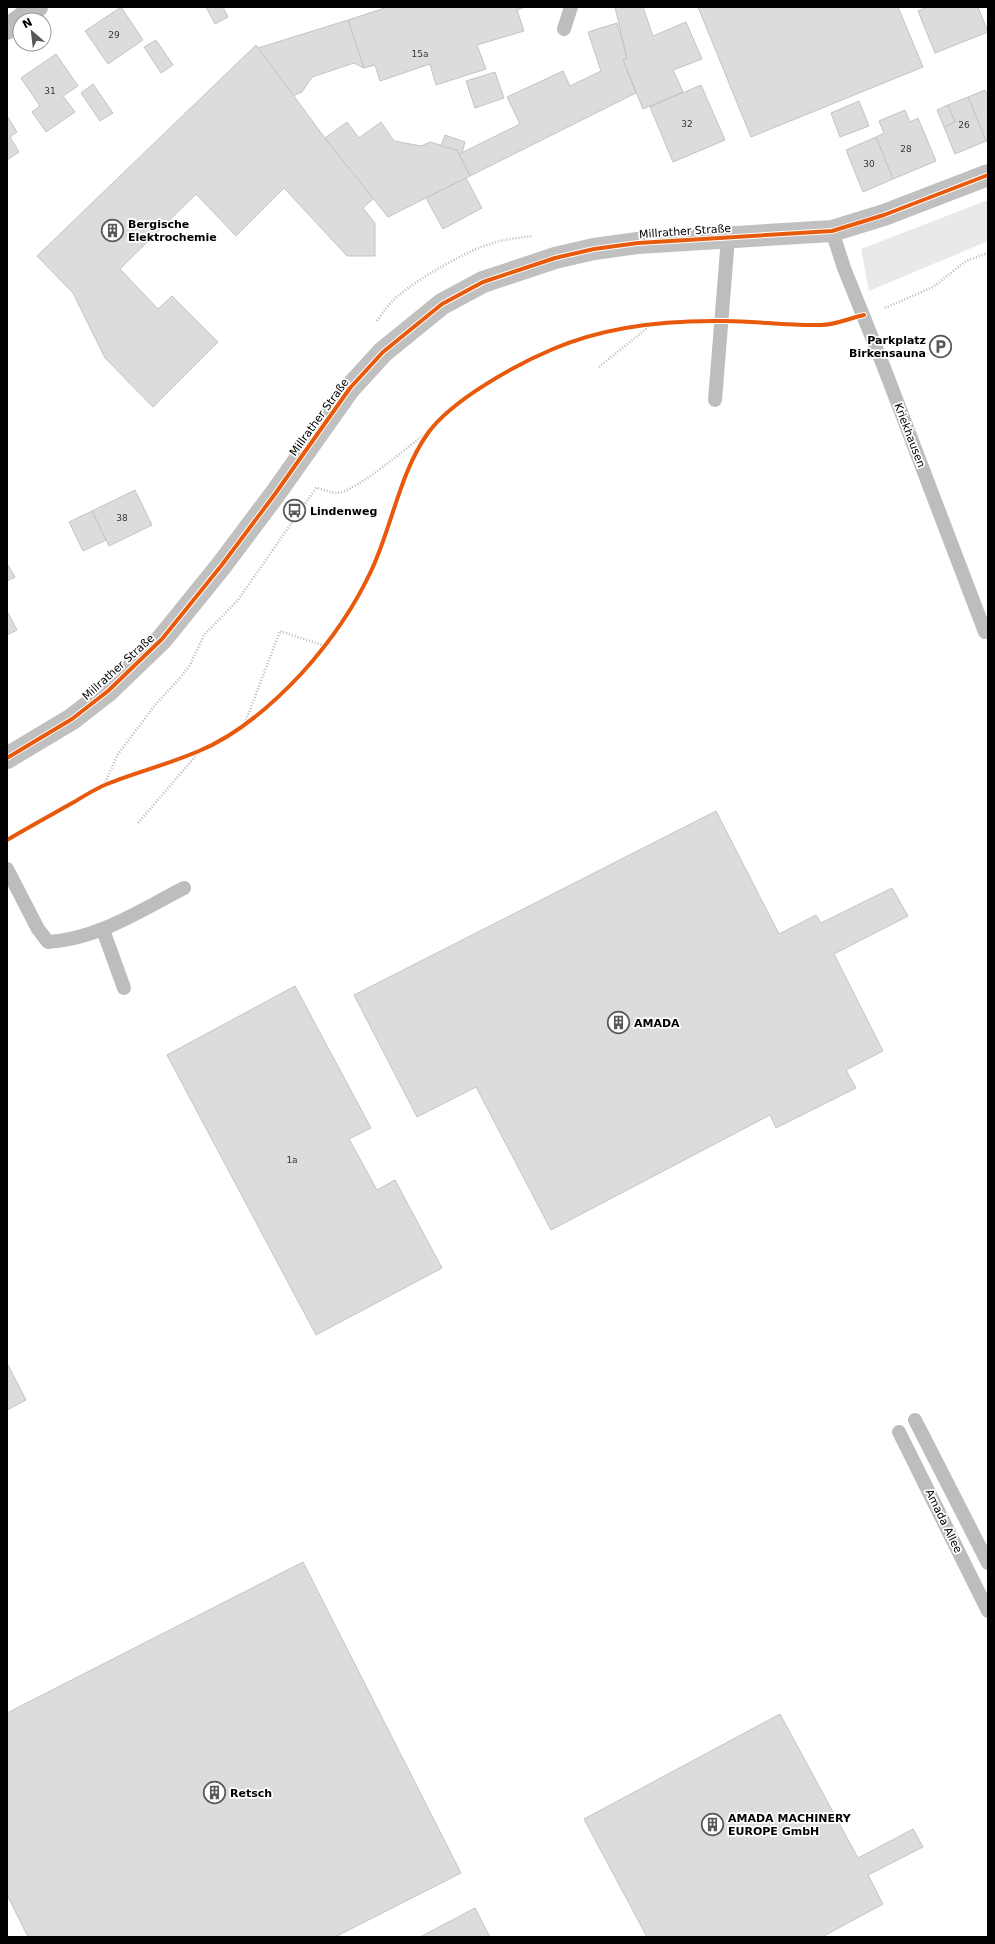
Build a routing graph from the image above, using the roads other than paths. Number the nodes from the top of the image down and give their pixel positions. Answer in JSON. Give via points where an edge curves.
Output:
{"nodes":[{"id":1,"x":38,"y":7,"type":"edge"},
{"id":2,"x":571,"y":7,"type":"edge"},
{"id":3,"x":7,"y":29,"type":"edge"},
{"id":4,"x":564,"y":29,"type":"dead end"},
{"id":5,"x":988,"y":175,"type":"edge"},
{"id":6,"x":832,"y":231,"type":"junction"},
{"id":7,"x":728,"y":238,"type":"junction"},
{"id":8,"x":715,"y":400,"type":"dead end"},
{"id":9,"x":985,"y":632,"type":"dead end"},
{"id":10,"x":7,"y":758,"type":"edge"},
{"id":11,"x":7,"y":869,"type":"edge"},
{"id":12,"x":184,"y":888,"type":"dead end"},
{"id":13,"x":103,"y":930,"type":"junction"},
{"id":14,"x":124,"y":988,"type":"dead end"},
{"id":15,"x":915,"y":1420,"type":"dead end"},
{"id":16,"x":899,"y":1432,"type":"dead end"},
{"id":17,"x":988,"y":1564,"type":"edge"},
{"id":18,"x":988,"y":1611,"type":"edge"}],
"edges":[{"from":1,"to":3,"type":"street"},
{"from":2,"to":4,"type":"lane"},
{"from":5,"to":6,"type":"main road","name":"Millrather Straße","via":[[884,215]]},
{"from":6,"to":7,"type":"main road","name":"Millrather Straße"},
{"from":6,"to":9,"type":"lane","name":"Kriekhausen"},
{"from":7,"to":8,"type":"lane"},
{"from":7,"to":10,"type":"main road","name":"Millrather Straße","via":[[638,243],[554,258],[483,282],[442,304],[383,352],[350,388],[221,566],[162,639],[108,691],[72,719]]},
{"from":11,"to":13,"type":"lane","via":[[38,929],[48,942],[64,941]]},
{"from":12,"to":13,"type":"lane"},
{"from":13,"to":14,"type":"lane"},
{"from":15,"to":17,"type":"lane","name":"Amada Allee"},
{"from":16,"to":18,"type":"lane","name":"Amada Allee"}]}
